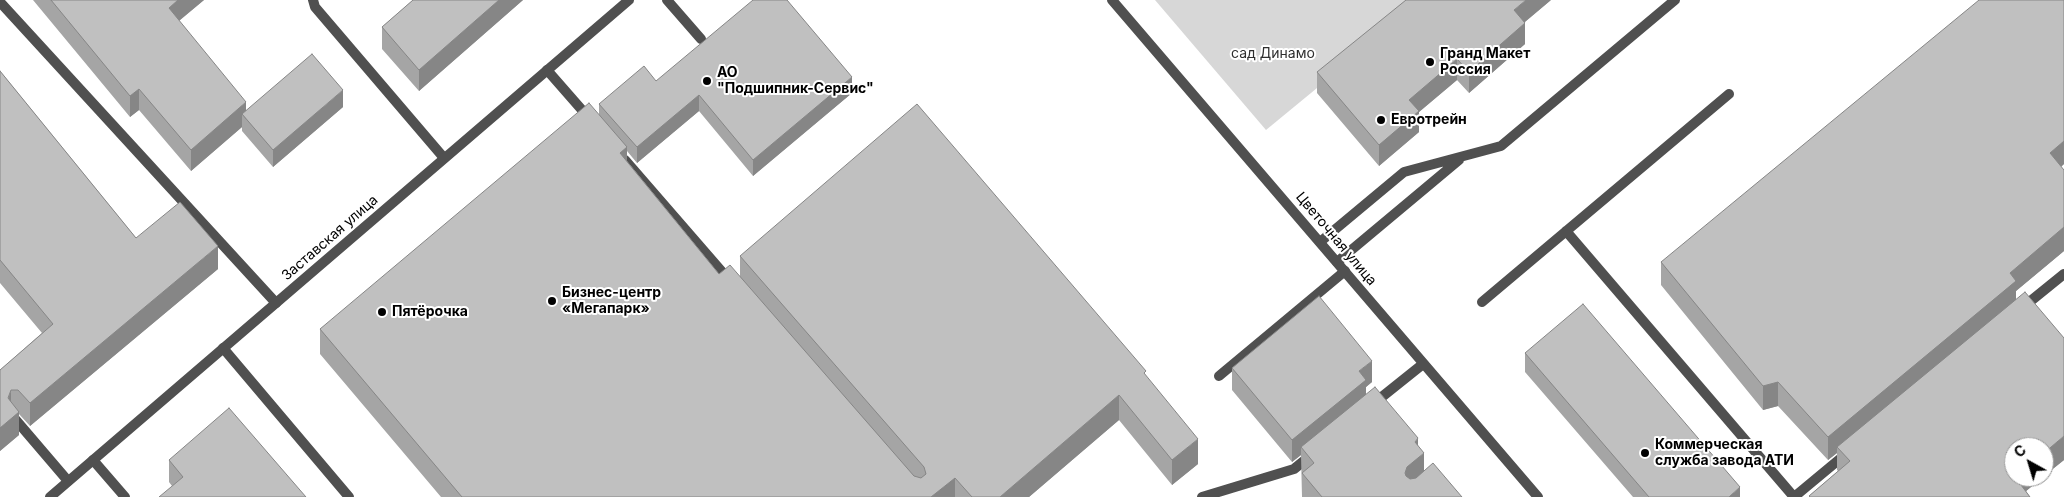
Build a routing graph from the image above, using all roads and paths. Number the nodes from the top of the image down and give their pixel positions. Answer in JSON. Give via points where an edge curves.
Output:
{"nodes":[{"id":1,"x":312,"y":0,"type":"edge"},
{"id":2,"x":629,"y":0,"type":"edge"},
{"id":3,"x":667,"y":0,"type":"edge"},
{"id":4,"x":1112,"y":0,"type":"edge"},
{"id":5,"x":1675,"y":0,"type":"edge"},
{"id":6,"x":0,"y":2,"type":"edge"},
{"id":7,"x":701,"y":39,"type":"dead end"},
{"id":8,"x":547,"y":70,"type":"junction"},
{"id":9,"x":1729,"y":94,"type":"dead end"},
{"id":10,"x":596,"y":127,"type":"edge"},
{"id":11,"x":618,"y":151,"type":"edge"},
{"id":12,"x":1461,"y":157,"type":"junction"},
{"id":13,"x":444,"y":158,"type":"junction"},
{"id":14,"x":1566,"y":231,"type":"junction"},
{"id":15,"x":1320,"y":242,"type":"junction"},
{"id":16,"x":1337,"y":262,"type":"junction"},
{"id":17,"x":1345,"y":271,"type":"junction"},
{"id":18,"x":2064,"y":274,"type":"edge"},
{"id":19,"x":736,"y":286,"type":"edge"},
{"id":20,"x":1482,"y":302,"type":"dead end"},
{"id":21,"x":276,"y":303,"type":"junction"},
{"id":22,"x":2018,"y":312,"type":"edge"},
{"id":23,"x":223,"y":348,"type":"junction"},
{"id":24,"x":1423,"y":364,"type":"junction"},
{"id":25,"x":1219,"y":376,"type":"dead end"},
{"id":26,"x":1363,"y":412,"type":"edge"},
{"id":27,"x":15,"y":419,"type":"edge"},
{"id":28,"x":1321,"y":446,"type":"edge"},
{"id":29,"x":1856,"y":446,"type":"edge"},
{"id":30,"x":93,"y":460,"type":"junction"},
{"id":31,"x":68,"y":481,"type":"junction"},
{"id":32,"x":50,"y":497,"type":"edge"},
{"id":33,"x":125,"y":497,"type":"edge"},
{"id":34,"x":349,"y":497,"type":"edge"},
{"id":35,"x":1202,"y":497,"type":"edge"},
{"id":36,"x":1538,"y":497,"type":"edge"},
{"id":37,"x":1794,"y":497,"type":"edge"}],
"edges":[{"from":1,"to":13,"type":"street"},
{"from":2,"to":8,"type":"street","name":"Заставская улица"},
{"from":3,"to":7,"type":"street"},
{"from":4,"to":15,"type":"street","name":"Цветочная улица"},
{"from":5,"to":12,"type":"street","via":[[1501,146]]},
{"from":6,"to":21,"type":"street"},
{"from":8,"to":10,"type":"street"},
{"from":8,"to":13,"type":"street","name":"Заставская улица"},
{"from":9,"to":14,"type":"street"},
{"from":11,"to":19,"type":"street"},
{"from":12,"to":15,"type":"street","via":[[1404,172]]},
{"from":12,"to":16,"type":"street"},
{"from":13,"to":21,"type":"street","name":"Заставская улица"},
{"from":14,"to":20,"type":"street"},
{"from":14,"to":37,"type":"street"},
{"from":15,"to":16,"type":"street","name":"Цветочная улица"},
{"from":16,"to":17,"type":"street","name":"Цветочная улица"},
{"from":17,"to":24,"type":"street","name":"Цветочная улица"},
{"from":17,"to":25,"type":"street"},
{"from":18,"to":22,"type":"street"},
{"from":21,"to":23,"type":"street","name":"Заставская улица"},
{"from":23,"to":30,"type":"street","name":"Заставская улица"},
{"from":23,"to":34,"type":"street"},
{"from":24,"to":26,"type":"street"},
{"from":24,"to":36,"type":"street","name":"Цветочная улица"},
{"from":27,"to":31,"type":"street"},
{"from":28,"to":35,"type":"street","via":[[1294,469]]},
{"from":29,"to":37,"type":"street"},
{"from":30,"to":31,"type":"street","name":"Заставская улица"},
{"from":30,"to":33,"type":"street"},
{"from":31,"to":32,"type":"street","name":"Заставская улица"}]}
